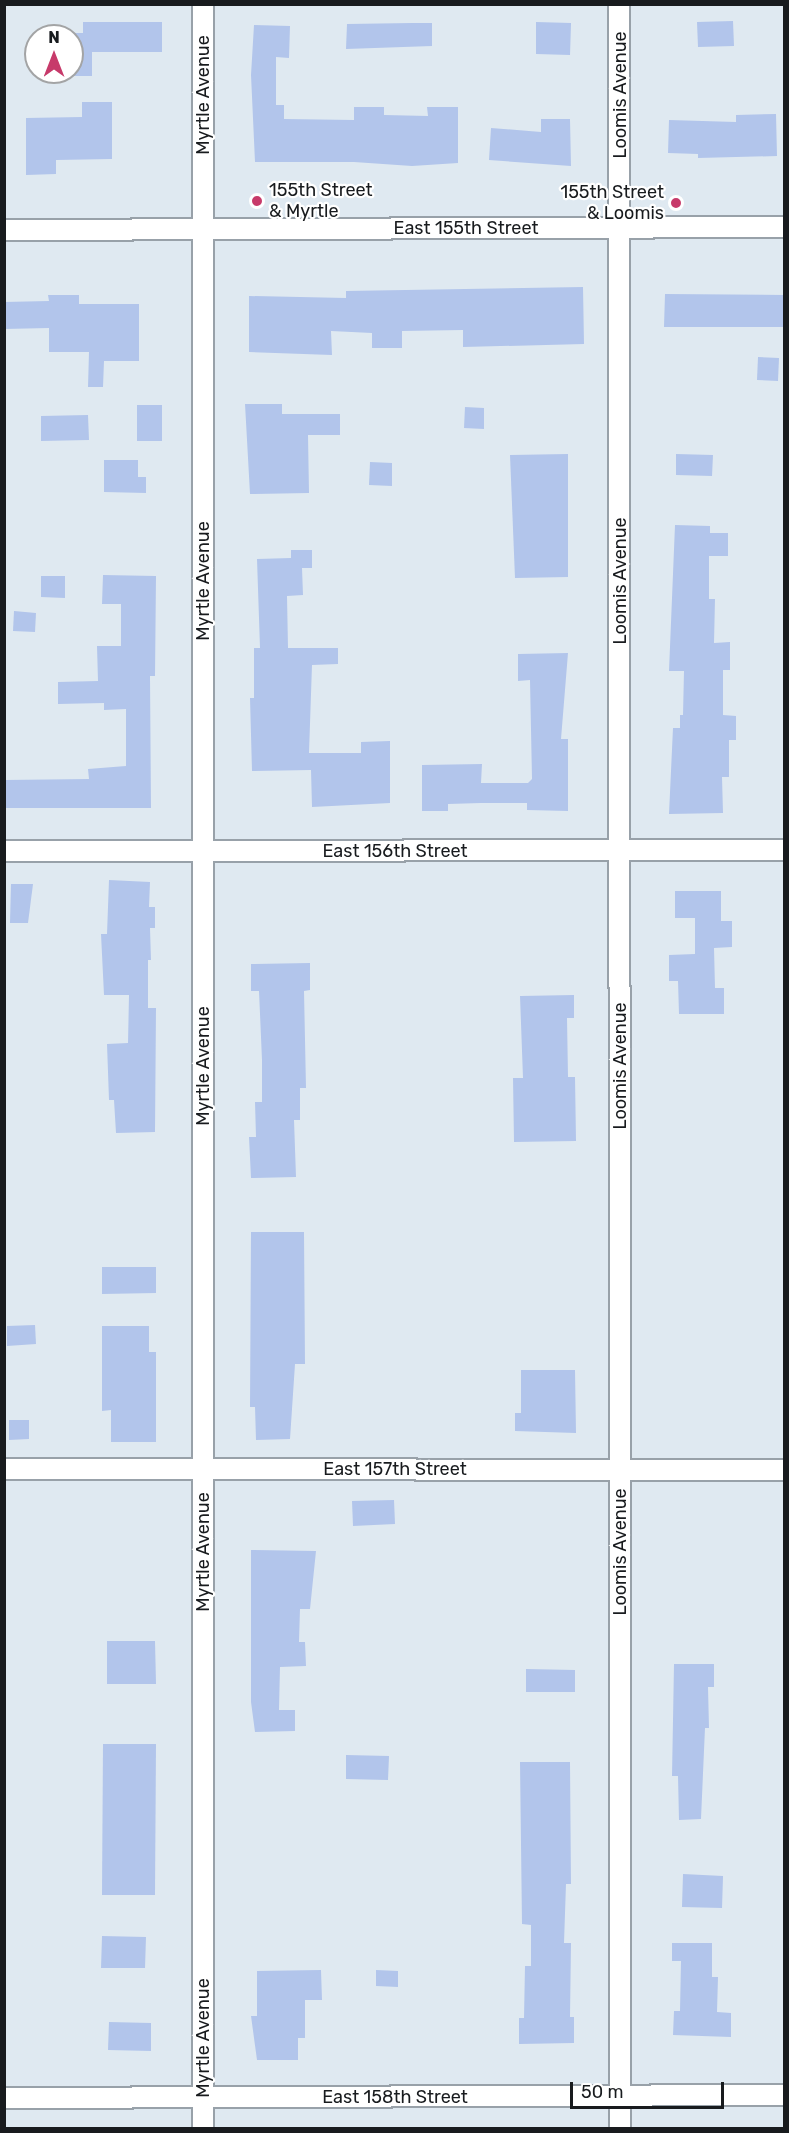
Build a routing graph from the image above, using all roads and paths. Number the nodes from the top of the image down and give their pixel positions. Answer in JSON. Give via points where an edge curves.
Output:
{"nodes":[{"id":1,"x":203,"y":4,"type":"edge"},
{"id":2,"x":619,"y":4,"type":"edge"},
{"id":3,"x":620,"y":227,"type":"junction"},
{"id":4,"x":784,"y":227,"type":"edge"},
{"id":5,"x":203,"y":229,"type":"junction"},
{"id":6,"x":4,"y":230,"type":"edge"},
{"id":7,"x":620,"y":850,"type":"junction"},
{"id":8,"x":784,"y":850,"type":"edge"},
{"id":9,"x":4,"y":851,"type":"edge"},
{"id":10,"x":203,"y":851,"type":"junction"},
{"id":11,"x":4,"y":1469,"type":"edge"},
{"id":12,"x":203,"y":1469,"type":"junction"},
{"id":13,"x":620,"y":1469,"type":"junction"},
{"id":14,"x":784,"y":1470,"type":"edge"},
{"id":15,"x":784,"y":2095,"type":"edge"},
{"id":16,"x":620,"y":2096,"type":"junction"},
{"id":17,"x":4,"y":2098,"type":"edge"},
{"id":18,"x":203,"y":2098,"type":"junction"},
{"id":19,"x":203,"y":2128,"type":"edge"},
{"id":20,"x":620,"y":2128,"type":"edge"}],
"edges":[{"from":1,"to":5,"type":"street","name":"Myrtle Avenue"},
{"from":2,"to":3,"type":"street","name":"Loomis Avenue"},
{"from":3,"to":4,"type":"street","name":"East 155th Street"},
{"from":3,"to":5,"type":"street","name":"East 155th Street"},
{"from":3,"to":7,"type":"street","name":"Loomis Avenue"},
{"from":5,"to":6,"type":"street","name":"East 155th Street"},
{"from":5,"to":10,"type":"street","name":"Myrtle Avenue"},
{"from":7,"to":8,"type":"street","name":"East 156th Street"},
{"from":7,"to":10,"type":"street","name":"East 156th Street"},
{"from":7,"to":13,"type":"street","name":"Loomis Avenue"},
{"from":9,"to":10,"type":"street","name":"East 156th Street"},
{"from":10,"to":12,"type":"street","name":"Myrtle Avenue"},
{"from":11,"to":12,"type":"street","name":"East 157th Street"},
{"from":12,"to":13,"type":"street","name":"East 157th Street"},
{"from":12,"to":18,"type":"street","name":"Myrtle Avenue"},
{"from":13,"to":14,"type":"street","name":"East 157th Street"},
{"from":13,"to":16,"type":"street","name":"Loomis Avenue"},
{"from":15,"to":16,"type":"street","name":"East 158th Street"},
{"from":16,"to":18,"type":"street","name":"East 158th Street"},
{"from":16,"to":20,"type":"street","name":"Loomis Avenue"},
{"from":17,"to":18,"type":"street","name":"East 158th Street"},
{"from":18,"to":19,"type":"street","name":"Myrtle Avenue"}]}
